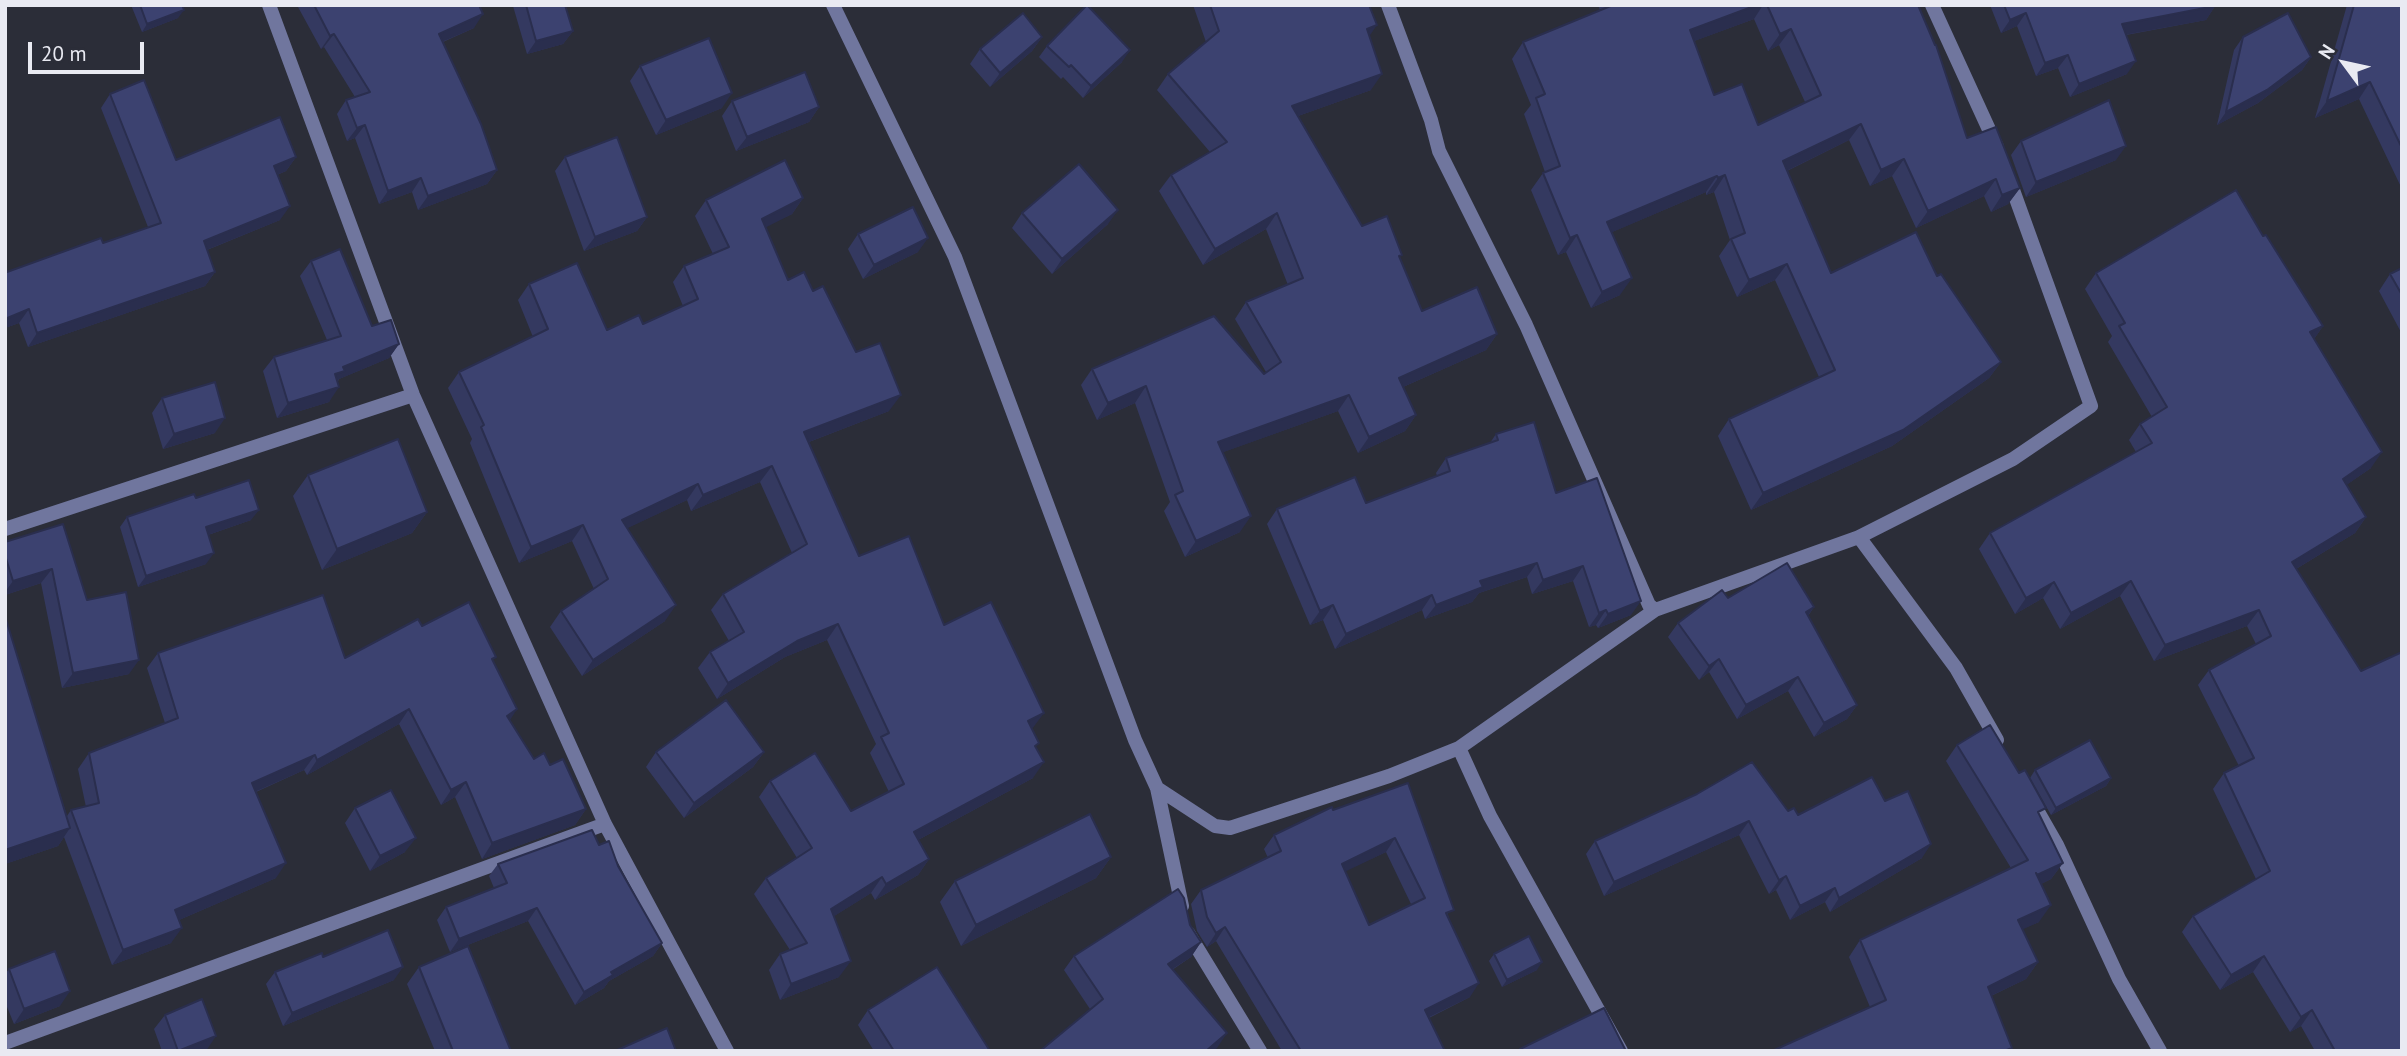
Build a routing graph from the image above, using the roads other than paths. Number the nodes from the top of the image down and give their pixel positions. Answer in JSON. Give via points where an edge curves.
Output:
{"nodes":[{"id":1,"x":269,"y":5,"type":"edge"},
{"id":2,"x":833,"y":5,"type":"edge"},
{"id":3,"x":1388,"y":5,"type":"edge"},
{"id":4,"x":1932,"y":5,"type":"edge"},
{"id":5,"x":414,"y":395,"type":"junction"},
{"id":6,"x":5,"y":529,"type":"edge"},
{"id":7,"x":1859,"y":537,"type":"junction"},
{"id":8,"x":1655,"y":610,"type":"junction"},
{"id":9,"x":1459,"y":748,"type":"junction"},
{"id":10,"x":2003,"y":751,"type":"edge"},
{"id":11,"x":2023,"y":786,"type":"edge"},
{"id":12,"x":1157,"y":788,"type":"junction"},
{"id":13,"x":605,"y":824,"type":"junction"},
{"id":14,"x":5,"y":1043,"type":"edge"},
{"id":15,"x":727,"y":1051,"type":"edge"},
{"id":16,"x":1260,"y":1051,"type":"edge"},
{"id":17,"x":1621,"y":1051,"type":"edge"},
{"id":18,"x":2160,"y":1051,"type":"edge"}],
"edges":[{"from":1,"to":5,"type":"street"},
{"from":2,"to":12,"type":"street","via":[[955,257]]},
{"from":3,"to":8,"type":"street","via":[[1439,151],[1526,325]]},
{"from":4,"to":7,"type":"street","via":[[2000,153],[2091,406],[2012,459]]},
{"from":5,"to":6,"type":"street"},
{"from":5,"to":13,"type":"street"},
{"from":7,"to":8,"type":"street"},
{"from":7,"to":10,"type":"street","via":[[1956,668]]},
{"from":8,"to":9,"type":"street"},
{"from":9,"to":12,"type":"street","via":[[1230,828],[1215,826]]},
{"from":9,"to":17,"type":"street","via":[[1490,816]]},
{"from":11,"to":18,"type":"street"},
{"from":12,"to":16,"type":"street","via":[[1188,935]]},
{"from":13,"to":14,"type":"street"},
{"from":13,"to":15,"type":"street"}]}
